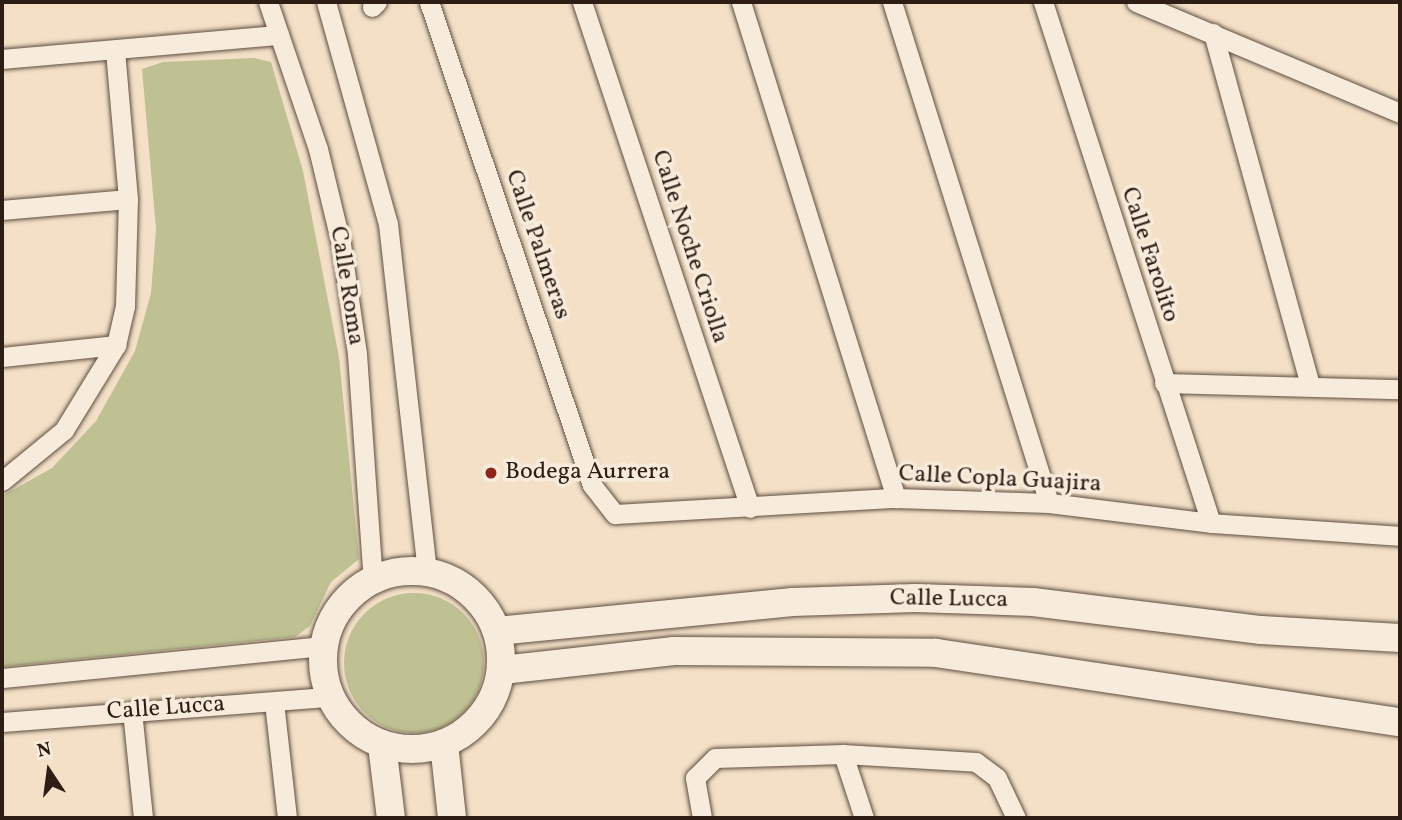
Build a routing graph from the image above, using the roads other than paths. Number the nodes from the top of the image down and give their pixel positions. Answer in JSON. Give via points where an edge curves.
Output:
{"nodes":[{"id":1,"x":268,"y":2,"type":"edge"},
{"id":2,"x":326,"y":2,"type":"edge"},
{"id":3,"x":429,"y":2,"type":"edge"},
{"id":4,"x":582,"y":2,"type":"edge"},
{"id":5,"x":741,"y":2,"type":"edge"},
{"id":6,"x":892,"y":2,"type":"edge"},
{"id":7,"x":1043,"y":2,"type":"edge"},
{"id":8,"x":1136,"y":2,"type":"edge"},
{"id":9,"x":1213,"y":33,"type":"junction"},
{"id":10,"x":279,"y":35,"type":"junction"},
{"id":11,"x":115,"y":50,"type":"junction"},
{"id":12,"x":2,"y":60,"type":"edge"},
{"id":13,"x":1400,"y":113,"type":"edge"},
{"id":14,"x":128,"y":199,"type":"junction"},
{"id":15,"x":2,"y":210,"type":"edge"},
{"id":16,"x":116,"y":345,"type":"junction"},
{"id":17,"x":2,"y":357,"type":"edge"},
{"id":18,"x":1164,"y":383,"type":"junction"},
{"id":19,"x":1310,"y":385,"type":"junction"},
{"id":20,"x":1400,"y":389,"type":"edge"},
{"id":21,"x":2,"y":481,"type":"edge"},
{"id":22,"x":896,"y":498,"type":"junction"},
{"id":23,"x":600,"y":503,"type":"joint"},
{"id":24,"x":1049,"y":503,"type":"junction"},
{"id":25,"x":750,"y":508,"type":"junction"},
{"id":26,"x":1210,"y":523,"type":"junction"},
{"id":27,"x":1400,"y":536,"type":"edge"},
{"id":28,"x":427,"y":572,"type":"junction"},
{"id":29,"x":373,"y":580,"type":"junction"},
{"id":30,"x":498,"y":631,"type":"junction"},
{"id":31,"x":1400,"y":638,"type":"edge"},
{"id":32,"x":323,"y":646,"type":"junction"},
{"id":33,"x":502,"y":670,"type":"junction"},
{"id":34,"x":2,"y":678,"type":"edge"},
{"id":35,"x":330,"y":697,"type":"junction"},
{"id":36,"x":274,"y":702,"type":"junction"},
{"id":37,"x":132,"y":711,"type":"junction"},
{"id":38,"x":2,"y":722,"type":"edge"},
{"id":39,"x":1400,"y":722,"type":"edge"},
{"id":40,"x":443,"y":744,"type":"junction"},
{"id":41,"x":382,"y":745,"type":"junction"},
{"id":42,"x":843,"y":754,"type":"junction"},
{"id":43,"x":143,"y":818,"type":"edge"},
{"id":44,"x":287,"y":818,"type":"edge"},
{"id":45,"x":391,"y":818,"type":"edge"},
{"id":46,"x":452,"y":818,"type":"edge"},
{"id":47,"x":702,"y":818,"type":"edge"},
{"id":48,"x":864,"y":818,"type":"edge"},
{"id":49,"x":1016,"y":818,"type":"edge"}],
"edges":[{"from":1,"to":10,"type":"street","name":"Calle Roma"},
{"from":2,"to":28,"type":"street","name":"Calle Roma","via":[[388,224]]},
{"from":3,"to":23,"type":"street","name":"Calle Palmeras"},
{"from":4,"to":25,"type":"street","name":"Calle Noche Criolla"},
{"from":5,"to":22,"type":"street"},
{"from":6,"to":24,"type":"street"},
{"from":7,"to":18,"type":"street","name":"Calle Farolito"},
{"from":8,"to":9,"type":"street"},
{"from":9,"to":13,"type":"street"},
{"from":9,"to":19,"type":"street"},
{"from":10,"to":11,"type":"street"},
{"from":10,"to":29,"type":"street","name":"Calle Roma","via":[[341,244],[357,354]]},
{"from":11,"to":12,"type":"street"},
{"from":11,"to":14,"type":"street"},
{"from":14,"to":15,"type":"street"},
{"from":14,"to":16,"type":"street","via":[[125,306]]},
{"from":16,"to":17,"type":"street"},
{"from":16,"to":21,"type":"street","via":[[64,430]]},
{"from":18,"to":19,"type":"street"},
{"from":18,"to":26,"type":"street","name":"Calle Farolito"},
{"from":19,"to":20,"type":"street"},
{"from":22,"to":24,"type":"street","name":"Calle Copla Guajira"},
{"from":22,"to":25,"type":"street","name":"Calle Copla Guajira"},
{"from":23,"to":25,"type":"street","name":"Calle Copla Guajira","via":[[615,514],[640,517]]},
{"from":24,"to":26,"type":"street","name":"Calle Copla Guajira"},
{"from":26,"to":27,"type":"street","name":"Calle Copla Guajira"},
{"from":28,"to":29,"type":"street"},
{"from":28,"to":30,"type":"street","via":[[471,592]]},
{"from":29,"to":32,"type":"street","via":[[340,607]]},
{"from":30,"to":31,"type":"street","name":"Calle Lucca","via":[[793,602],[915,598],[1033,602],[1261,630]]},
{"from":30,"to":33,"type":"street"},
{"from":32,"to":34,"type":"street","name":"Calle Lucca"},
{"from":32,"to":35,"type":"street"},
{"from":33,"to":39,"type":"street","via":[[674,651],[936,653]]},
{"from":33,"to":40,"type":"street","via":[[484,715]]},
{"from":35,"to":36,"type":"street","name":"Calle Lucca"},
{"from":35,"to":41,"type":"street","via":[[361,734]]},
{"from":36,"to":37,"type":"street","name":"Calle Lucca"},
{"from":36,"to":44,"type":"street"},
{"from":37,"to":38,"type":"street","name":"Calle Lucca"},
{"from":37,"to":43,"type":"street"},
{"from":40,"to":41,"type":"street","via":[[423,750]]},
{"from":40,"to":46,"type":"street"},
{"from":41,"to":45,"type":"street"},
{"from":42,"to":47,"type":"street","via":[[715,758],[695,778]]},
{"from":42,"to":48,"type":"street"},
{"from":42,"to":49,"type":"street","via":[[953,757],[997,778]]}]}
